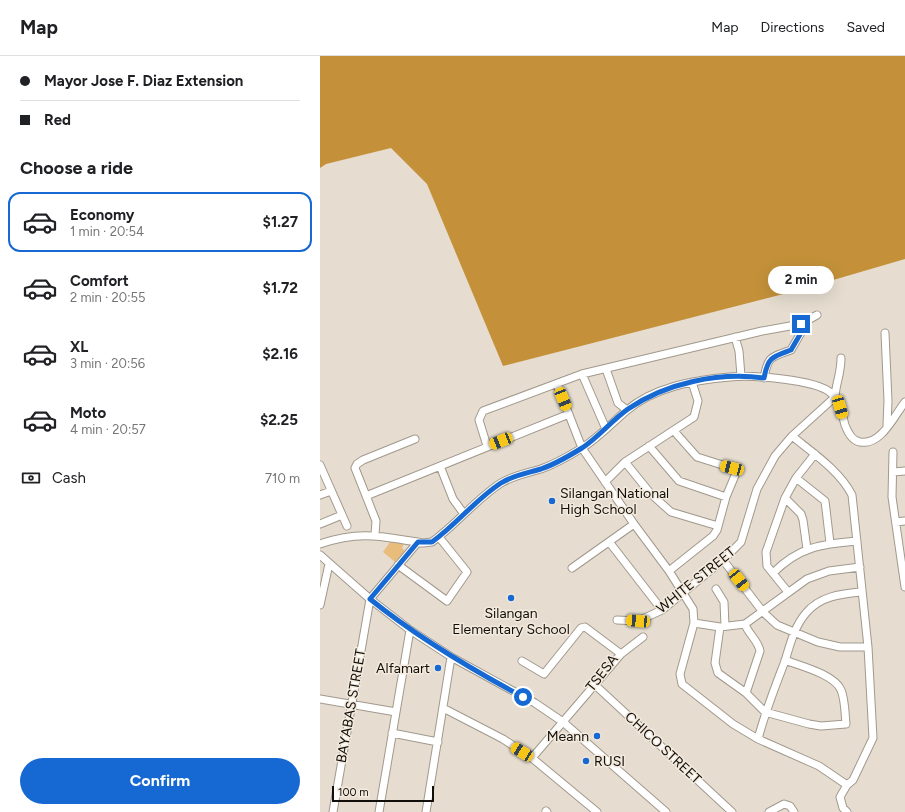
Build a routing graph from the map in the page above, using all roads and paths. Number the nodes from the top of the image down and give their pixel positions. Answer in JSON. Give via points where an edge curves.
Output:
{"nodes":[{"id":1,"x":817,"y":316,"type":"dead end"},
{"id":2,"x":801,"y":324,"type":"junction"},
{"id":3,"x":884,"y":333,"type":"dead end"},
{"id":4,"x":735,"y":337,"type":"junction"},
{"id":5,"x":841,"y":358,"type":"dead end"},
{"id":6,"x":606,"y":369,"type":"junction"},
{"id":7,"x":582,"y":374,"type":"junction"},
{"id":8,"x":740,"y":376,"type":"junction"},
{"id":9,"x":764,"y":378,"type":"junction"},
{"id":10,"x":692,"y":382,"type":"junction"},
{"id":11,"x":557,"y":384,"type":"junction"},
{"id":12,"x":835,"y":397,"type":"junction"},
{"id":13,"x":905,"y":402,"type":"edge"},
{"id":14,"x":627,"y":410,"type":"junction"},
{"id":15,"x":569,"y":414,"type":"junction"},
{"id":16,"x":887,"y":426,"type":"junction"},
{"id":17,"x":606,"y":429,"type":"junction"},
{"id":18,"x":674,"y":431,"type":"junction"},
{"id":19,"x":792,"y":436,"type":"junction"},
{"id":20,"x":415,"y":439,"type":"dead end"},
{"id":21,"x":488,"y":446,"type":"junction"},
{"id":22,"x":649,"y":446,"type":"junction"},
{"id":23,"x":582,"y":448,"type":"junction"},
{"id":24,"x":893,"y":452,"type":"dead end"},
{"id":25,"x":814,"y":454,"type":"junction"},
{"id":26,"x":625,"y":462,"type":"junction"},
{"id":27,"x":320,"y":465,"type":"edge"},
{"id":28,"x":440,"y":466,"type":"junction"},
{"id":29,"x":905,"y":471,"type":"edge"},
{"id":30,"x":893,"y":472,"type":"junction"},
{"id":31,"x":796,"y":478,"type":"junction"},
{"id":32,"x":605,"y":482,"type":"junction"},
{"id":33,"x":331,"y":491,"type":"junction"},
{"id":34,"x":320,"y":496,"type":"edge"},
{"id":35,"x":366,"y":496,"type":"junction"},
{"id":36,"x":726,"y":497,"type":"junction"},
{"id":37,"x":785,"y":498,"type":"junction"},
{"id":38,"x":464,"y":514,"type":"junction"},
{"id":39,"x":342,"y":515,"type":"junction"},
{"id":40,"x":905,"y":521,"type":"edge"},
{"id":41,"x":896,"y":522,"type":"junction"},
{"id":42,"x":320,"y":524,"type":"edge"},
{"id":43,"x":634,"y":524,"type":"junction"},
{"id":44,"x":347,"y":526,"type":"dead end"},
{"id":45,"x":718,"y":526,"type":"junction"},
{"id":46,"x":375,"y":535,"type":"junction"},
{"id":47,"x":440,"y":536,"type":"junction"},
{"id":48,"x":857,"y":541,"type":"junction"},
{"id":49,"x":418,"y":542,"type":"junction"},
{"id":50,"x":610,"y":543,"type":"junction"},
{"id":51,"x":830,"y":543,"type":"junction"},
{"id":52,"x":320,"y":544,"type":"edge"},
{"id":53,"x":807,"y":549,"type":"junction"},
{"id":54,"x":320,"y":554,"type":"edge"},
{"id":55,"x":723,"y":560,"type":"junction"},
{"id":56,"x":329,"y":564,"type":"junction"},
{"id":57,"x":398,"y":565,"type":"junction"},
{"id":58,"x":860,"y":567,"type":"junction"},
{"id":59,"x":572,"y":568,"type":"dead end"},
{"id":60,"x":669,"y":571,"type":"junction"},
{"id":61,"x":773,"y":573,"type":"junction"},
{"id":62,"x":905,"y":587,"type":"edge"},
{"id":63,"x":716,"y":589,"type":"dead end"},
{"id":64,"x":684,"y":592,"type":"junction"},
{"id":65,"x":788,"y":592,"type":"junction"},
{"id":66,"x":861,"y":592,"type":"junction"},
{"id":67,"x":370,"y":599,"type":"junction"},
{"id":68,"x":320,"y":605,"type":"edge"},
{"id":69,"x":662,"y":610,"type":"junction"},
{"id":70,"x":763,"y":612,"type":"junction"},
{"id":71,"x":618,"y":620,"type":"dead end"},
{"id":72,"x":694,"y":624,"type":"junction"},
{"id":73,"x":745,"y":624,"type":"junction"},
{"id":74,"x":723,"y":626,"type":"junction"},
{"id":75,"x":410,"y":630,"type":"junction"},
{"id":76,"x":794,"y":632,"type":"junction"},
{"id":77,"x":643,"y":637,"type":"dead end"},
{"id":78,"x":868,"y":647,"type":"junction"},
{"id":79,"x":621,"y":654,"type":"junction"},
{"id":80,"x":451,"y":657,"type":"junction"},
{"id":81,"x":785,"y":660,"type":"junction"},
{"id":82,"x":522,"y":661,"type":"dead end"},
{"id":83,"x":594,"y":684,"type":"junction"},
{"id":84,"x":746,"y":693,"type":"junction"},
{"id":85,"x":320,"y":699,"type":"edge"},
{"id":86,"x":352,"y":704,"type":"junction"},
{"id":87,"x":443,"y":708,"type":"junction"},
{"id":88,"x":396,"y":712,"type":"junction"},
{"id":89,"x":765,"y":712,"type":"junction"},
{"id":90,"x":563,"y":722,"type":"junction"},
{"id":91,"x":392,"y":733,"type":"junction"},
{"id":92,"x":758,"y":739,"type":"junction"},
{"id":93,"x":438,"y":742,"type":"junction"},
{"id":94,"x":532,"y":758,"type":"junction"},
{"id":95,"x":847,"y":785,"type":"junction"},
{"id":96,"x":728,"y":811,"type":"edge"},
{"id":97,"x":333,"y":812,"type":"edge"},
{"id":98,"x":379,"y":812,"type":"edge"},
{"id":99,"x":426,"y":812,"type":"edge"},
{"id":100,"x":597,"y":812,"type":"edge"},
{"id":101,"x":666,"y":812,"type":"edge"},
{"id":102,"x":769,"y":812,"type":"edge"},
{"id":103,"x":794,"y":812,"type":"edge"},
{"id":104,"x":847,"y":812,"type":"edge"}],
"edges":[{"from":1,"to":2,"type":"street"},
{"from":2,"to":4,"type":"street"},
{"from":2,"to":9,"type":"street","via":[[802,331],[791,350],[774,356],[767,362]]},
{"from":3,"to":16,"type":"street"},
{"from":4,"to":6,"type":"street"},
{"from":4,"to":8,"type":"street","via":[[739,351]]},
{"from":5,"to":12,"type":"street","via":[[841,374],[836,384]]},
{"from":6,"to":7,"type":"street"},
{"from":6,"to":14,"type":"street","via":[[618,403]]},
{"from":7,"to":11,"type":"street"},
{"from":7,"to":17,"type":"street"},
{"from":8,"to":9,"type":"street"},
{"from":8,"to":10,"type":"street"},
{"from":9,"to":12,"type":"street","via":[[821,387]]},
{"from":10,"to":14,"type":"street","via":[[659,392]]},
{"from":10,"to":18,"type":"street","via":[[698,402],[694,417]]},
{"from":11,"to":15,"type":"street"},
{"from":11,"to":21,"type":"street","via":[[483,411],[479,420]]},
{"from":12,"to":16,"type":"street","via":[[846,428],[856,441],[873,441]]},
{"from":12,"to":19,"type":"street","name":"WHITE STREET"},
{"from":13,"to":16,"type":"street"},
{"from":14,"to":17,"type":"street"},
{"from":15,"to":21,"type":"street"},
{"from":15,"to":23,"type":"street"},
{"from":17,"to":23,"type":"street"},
{"from":18,"to":22,"type":"street"},
{"from":18,"to":36,"type":"street","via":[[697,457],[735,470]]},
{"from":19,"to":25,"type":"street"},
{"from":19,"to":55,"type":"street","name":"WHITE STREET","via":[[775,456],[757,489],[741,542]]},
{"from":20,"to":35,"type":"street","via":[[357,464],[356,472]]},
{"from":21,"to":28,"type":"street"},
{"from":22,"to":26,"type":"street"},
{"from":22,"to":36,"type":"street","via":[[679,481]]},
{"from":23,"to":32,"type":"street"},
{"from":23,"to":38,"type":"street","via":[[554,464],[520,474],[501,483]]},
{"from":24,"to":30,"type":"street"},
{"from":25,"to":31,"type":"street"},
{"from":25,"to":48,"type":"street","via":[[842,480],[852,495]]},
{"from":26,"to":32,"type":"street"},
{"from":26,"to":45,"type":"street","via":[[651,494],[671,512]]},
{"from":27,"to":33,"type":"street"},
{"from":28,"to":35,"type":"street"},
{"from":28,"to":38,"type":"street","via":[[453,499]]},
{"from":29,"to":30,"type":"street"},
{"from":30,"to":41,"type":"street","via":[[892,497]]},
{"from":31,"to":37,"type":"street"},
{"from":31,"to":51,"type":"street","via":[[825,501]]},
{"from":32,"to":43,"type":"street"},
{"from":33,"to":34,"type":"street"},
{"from":33,"to":39,"type":"street"},
{"from":35,"to":46,"type":"street","via":[[376,521]]},
{"from":36,"to":45,"type":"street"},
{"from":37,"to":53,"type":"street","via":[[801,514]]},
{"from":37,"to":61,"type":"street","via":[[766,552],[767,566]]},
{"from":38,"to":47,"type":"street"},
{"from":39,"to":42,"type":"street"},
{"from":39,"to":44,"type":"street"},
{"from":40,"to":41,"type":"street"},
{"from":41,"to":62,"type":"street"},
{"from":43,"to":50,"type":"street"},
{"from":43,"to":60,"type":"street"},
{"from":45,"to":60,"type":"street","via":[[713,536]]},
{"from":46,"to":49,"type":"street"},
{"from":46,"to":52,"type":"street","via":[[350,536]]},
{"from":47,"to":49,"type":"street","via":[[429,543]]},
{"from":47,"to":57,"type":"street","via":[[467,572],[447,601]]},
{"from":48,"to":51,"type":"street"},
{"from":48,"to":58,"type":"street"},
{"from":49,"to":57,"type":"street"},
{"from":50,"to":59,"type":"street"},
{"from":50,"to":69,"type":"street"},
{"from":51,"to":53,"type":"street"},
{"from":53,"to":61,"type":"street","via":[[786,560]]},
{"from":54,"to":56,"type":"street"},
{"from":55,"to":64,"type":"street","name":"WHITE STREET"},
{"from":55,"to":70,"type":"street"},
{"from":56,"to":67,"type":"street"},
{"from":56,"to":68,"type":"street"},
{"from":57,"to":67,"type":"street"},
{"from":58,"to":65,"type":"street","via":[[829,571],[807,579]]},
{"from":58,"to":66,"type":"street"},
{"from":60,"to":64,"type":"street"},
{"from":61,"to":65,"type":"street"},
{"from":63,"to":74,"type":"street","via":[[724,602]]},
{"from":64,"to":69,"type":"street","name":"WHITE STREET"},
{"from":64,"to":72,"type":"street","via":[[693,609]]},
{"from":65,"to":70,"type":"street"},
{"from":66,"to":76,"type":"street","via":[[829,597],[806,613]]},
{"from":66,"to":78,"type":"street"},
{"from":67,"to":75,"type":"street"},
{"from":67,"to":86,"type":"street","name":"BAYABAS STREET"},
{"from":69,"to":71,"type":"street","name":"WHITE STREET","via":[[638,621]]},
{"from":70,"to":73,"type":"street"},
{"from":70,"to":76,"type":"street","via":[[777,625]]},
{"from":72,"to":74,"type":"street"},
{"from":72,"to":92,"type":"street","via":[[680,674],[682,684],[733,724]]},
{"from":73,"to":74,"type":"street"},
{"from":73,"to":84,"type":"street","via":[[760,650]]},
{"from":74,"to":84,"type":"street","via":[[716,669],[722,677]]},
{"from":75,"to":80,"type":"street"},
{"from":75,"to":88,"type":"street"},
{"from":76,"to":78,"type":"street","via":[[818,642],[840,647]]},
{"from":76,"to":81,"type":"street"},
{"from":77,"to":79,"type":"street"},
{"from":78,"to":95,"type":"street","via":[[873,738],[853,780]]},
{"from":79,"to":82,"type":"street","name":"TSESA","via":[[585,627],[581,628],[544,674]]},
{"from":79,"to":83,"type":"street","name":"TSESA"},
{"from":80,"to":87,"type":"street"},
{"from":80,"to":90,"type":"street"},
{"from":81,"to":89,"type":"street"},
{"from":81,"to":89,"type":"street","via":[[834,681],[841,690],[846,724],[821,726]]},
{"from":83,"to":90,"type":"street","name":"TSESA"},
{"from":83,"to":96,"type":"street","name":"CHICO STREET"},
{"from":84,"to":89,"type":"street"},
{"from":85,"to":86,"type":"street"},
{"from":86,"to":88,"type":"street"},
{"from":86,"to":97,"type":"street","name":"BAYABAS STREET"},
{"from":87,"to":93,"type":"street"},
{"from":87,"to":94,"type":"street"},
{"from":88,"to":91,"type":"street"},
{"from":89,"to":92,"type":"street"},
{"from":90,"to":94,"type":"street","name":"TSESA"},
{"from":90,"to":101,"type":"street"},
{"from":91,"to":93,"type":"street"},
{"from":91,"to":98,"type":"street"},
{"from":92,"to":95,"type":"street","via":[[819,766]]},
{"from":93,"to":99,"type":"street"},
{"from":94,"to":100,"type":"street"},
{"from":95,"to":104,"type":"street","via":[[840,797]]},
{"from":102,"to":103,"type":"street","via":[[784,804],[790,806]]}]}
